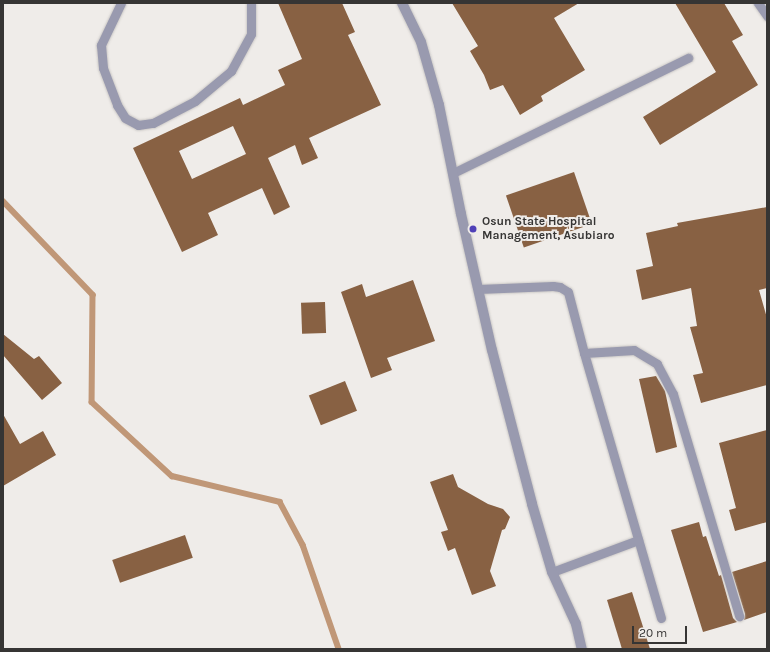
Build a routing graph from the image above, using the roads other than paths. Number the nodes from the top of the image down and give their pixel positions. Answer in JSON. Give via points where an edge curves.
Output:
{"nodes":[{"id":1,"x":121,"y":3,"type":"edge"},
{"id":2,"x":251,"y":3,"type":"edge"},
{"id":3,"x":402,"y":3,"type":"edge"},
{"id":4,"x":758,"y":3,"type":"edge"},
{"id":5,"x":767,"y":16,"type":"edge"},
{"id":6,"x":688,"y":58,"type":"dead end"},
{"id":7,"x":453,"y":173,"type":"junction"},
{"id":8,"x":478,"y":289,"type":"junction"},
{"id":9,"x":584,"y":353,"type":"junction"},
{"id":10,"x":638,"y":540,"type":"junction"},
{"id":11,"x":552,"y":572,"type":"junction"},
{"id":12,"x":739,"y":616,"type":"dead end"},
{"id":13,"x":661,"y":618,"type":"dead end"},
{"id":14,"x":582,"y":649,"type":"edge"}],
"edges":[{"from":1,"to":2,"type":"lane","via":[[101,45],[102,68],[125,118],[138,124],[153,123],[195,101],[231,71],[251,34]]},
{"from":3,"to":7,"type":"street","via":[[420,42],[439,105]]},
{"from":4,"to":5,"type":"lane"},
{"from":6,"to":7,"type":"lane"},
{"from":7,"to":8,"type":"street"},
{"from":8,"to":9,"type":"lane","via":[[560,287],[568,292]]},
{"from":8,"to":11,"type":"street"},
{"from":9,"to":10,"type":"lane"},
{"from":9,"to":12,"type":"lane","via":[[634,350],[656,364],[673,394]]},
{"from":10,"to":11,"type":"lane"},
{"from":10,"to":13,"type":"lane"},
{"from":11,"to":14,"type":"street","via":[[576,624]]}]}
